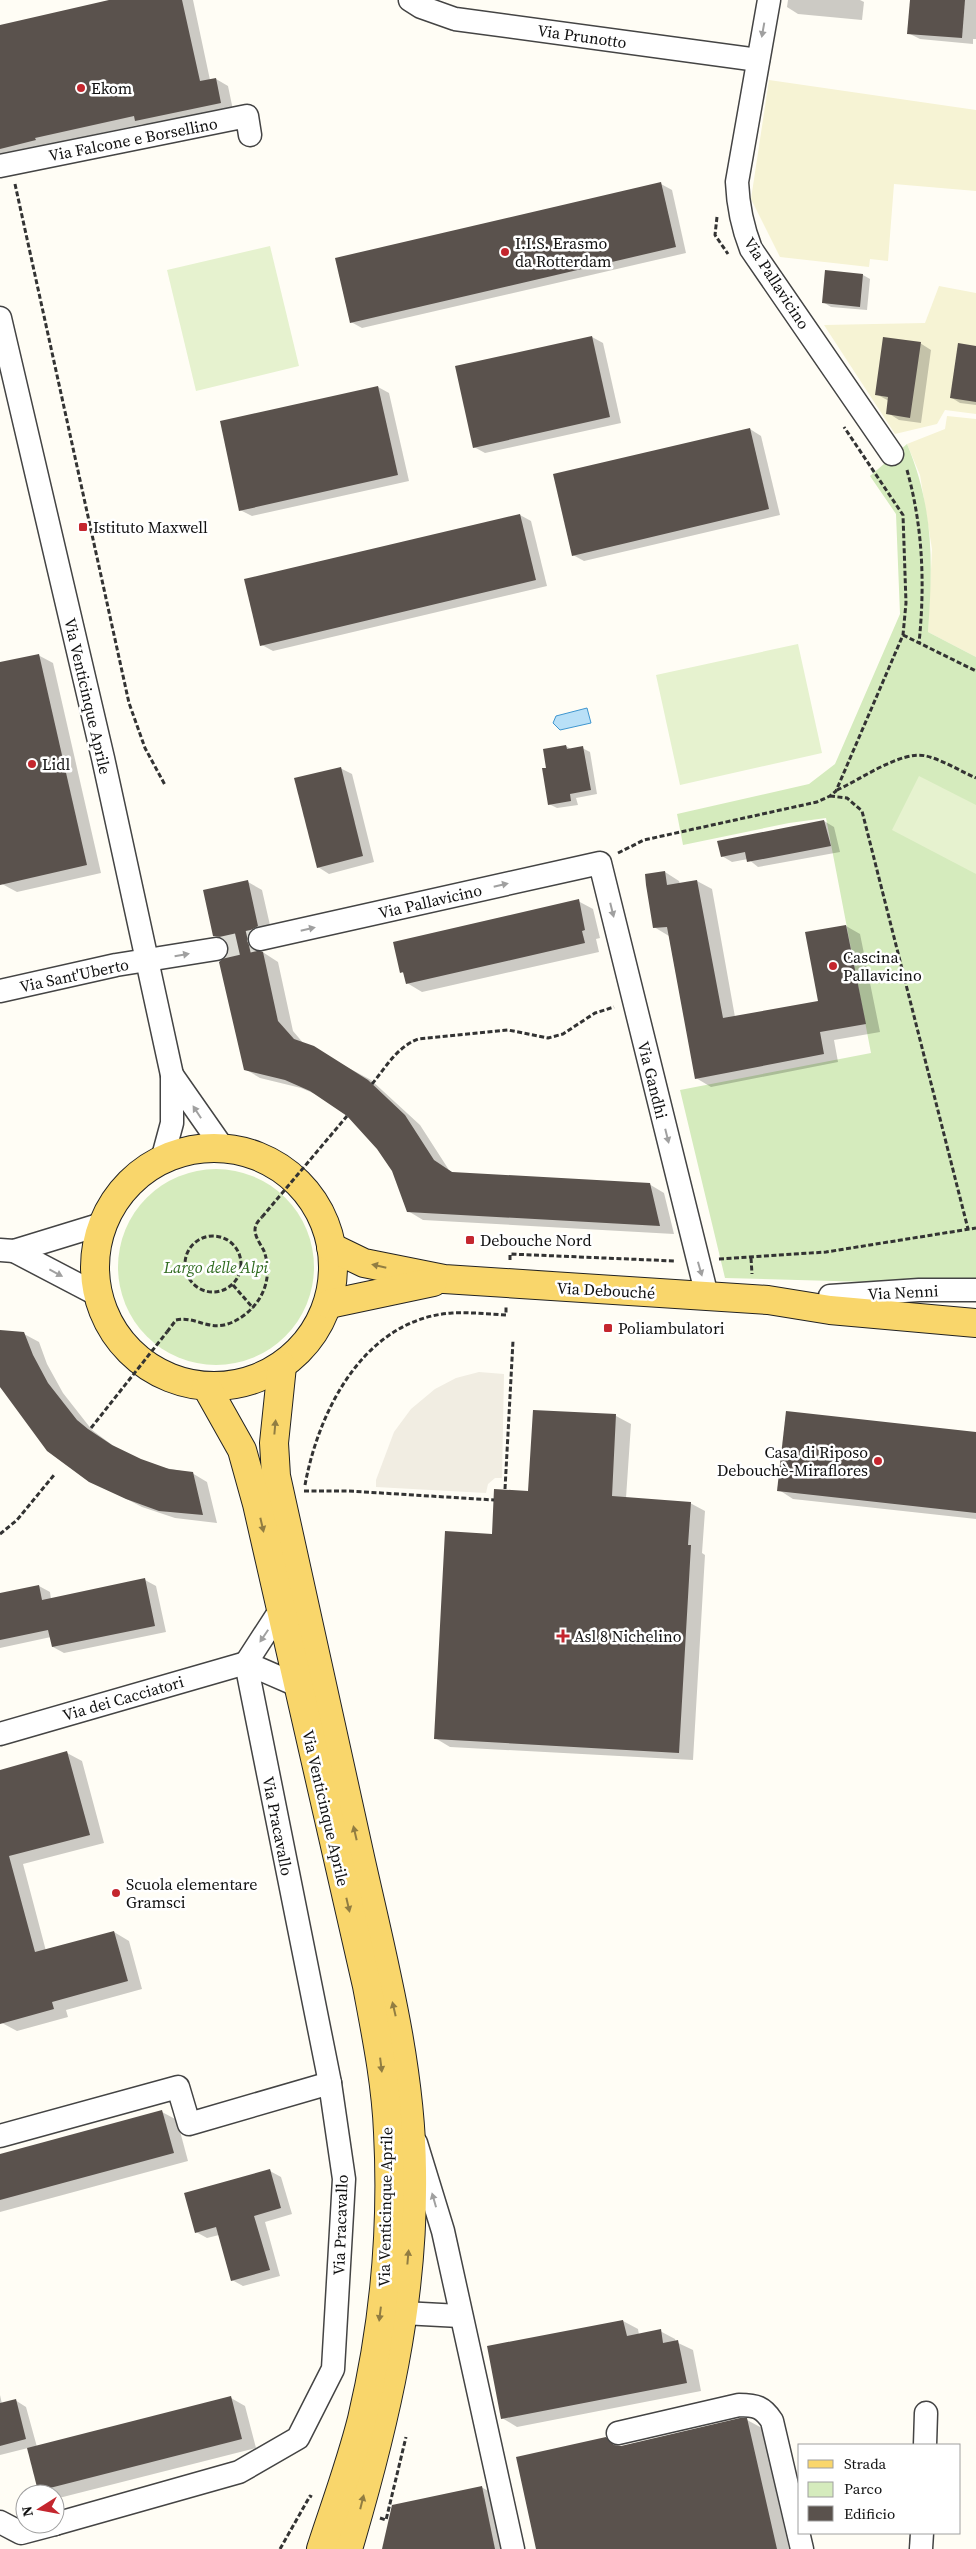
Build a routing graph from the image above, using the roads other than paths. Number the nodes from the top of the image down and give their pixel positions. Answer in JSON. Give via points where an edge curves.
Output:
{"nodes":[{"id":1,"x":410,"y":0,"type":"edge"},
{"id":2,"x":769,"y":0,"type":"edge"},
{"id":3,"x":758,"y":60,"type":"junction"},
{"id":4,"x":250,"y":136,"type":"dead end"},
{"id":5,"x":5,"y":165,"type":"edge"},
{"id":6,"x":0,"y":318,"type":"edge"},
{"id":7,"x":892,"y":454,"type":"road end"},
{"id":8,"x":600,"y":863,"type":"joint"},
{"id":9,"x":260,"y":939,"type":"tunnel mouth"},
{"id":10,"x":216,"y":948,"type":"tunnel mouth"},
{"id":11,"x":147,"y":961,"type":"junction"},
{"id":12,"x":0,"y":990,"type":"edge"},
{"id":13,"x":172,"y":1075,"type":"junction"},
{"id":14,"x":223,"y":1148,"type":"junction"},
{"id":15,"x":162,"y":1160,"type":"junction"},
{"id":16,"x":102,"y":1224,"type":"junction"},
{"id":17,"x":331,"y":1246,"type":"junction"},
{"id":18,"x":7,"y":1251,"type":"edge"},
{"id":19,"x":444,"y":1280,"type":"junction"},
{"id":20,"x":976,"y":1290,"type":"edge"},
{"id":21,"x":98,"y":1295,"type":"junction"},
{"id":22,"x":707,"y":1296,"type":"junction"},
{"id":23,"x":830,"y":1296,"type":"junction"},
{"id":24,"x":768,"y":1300,"type":"junction"},
{"id":25,"x":329,"y":1304,"type":"junction"},
{"id":26,"x":976,"y":1307,"type":"edge"},
{"id":27,"x":976,"y":1323,"type":"edge"},
{"id":28,"x":282,"y":1366,"type":"junction"},
{"id":29,"x":206,"y":1386,"type":"junction"},
{"id":30,"x":282,"y":1609,"type":"junction"},
{"id":31,"x":246,"y":1663,"type":"junction"},
{"id":32,"x":299,"y":1686,"type":"junction"},
{"id":33,"x":0,"y":1734,"type":"edge"},
{"id":34,"x":330,"y":2083,"type":"junction"},
{"id":35,"x":409,"y":2126,"type":"junction"},
{"id":36,"x":0,"y":2136,"type":"edge"},
{"id":37,"x":403,"y":2313,"type":"junction"},
{"id":38,"x":462,"y":2326,"type":"junction"},
{"id":39,"x":926,"y":2413,"type":"dead end"},
{"id":40,"x":618,"y":2433,"type":"dead end"},
{"id":41,"x":925,"y":2444,"type":"edge"},
{"id":42,"x":65,"y":2521,"type":"edge"},
{"id":43,"x":0,"y":2522,"type":"edge"},
{"id":44,"x":15,"y":2530,"type":"edge"},
{"id":45,"x":798,"y":2532,"type":"edge"},
{"id":46,"x":798,"y":2534,"type":"edge"},
{"id":47,"x":922,"y":2534,"type":"edge"},
{"id":48,"x":321,"y":2549,"type":"edge"},
{"id":49,"x":348,"y":2549,"type":"edge"},
{"id":50,"x":513,"y":2549,"type":"edge"},
{"id":51,"x":527,"y":2549,"type":"edge"},
{"id":52,"x":802,"y":2549,"type":"edge"},
{"id":53,"x":921,"y":2549,"type":"edge"}],
"edges":[{"from":1,"to":3,"type":"street","name":"Via Prunotto","via":[[454,19]]},
{"from":2,"to":3,"type":"street","name":"Via Pallavicino","one_way":true},
{"from":3,"to":7,"type":"street","name":"Via Pallavicino","via":[[737,182],[743,230],[751,249]]},
{"from":4,"to":5,"type":"street","name":"Via Falcone e Borsellino","via":[[247,116]]},
{"from":6,"to":11,"type":"street","name":"Via Venticinque Aprile"},
{"from":9,"to":8,"type":"street","name":"Via Pallavicino","one_way":true},
{"from":8,"to":22,"type":"street","name":"Via Gandhi","one_way":true},
{"from":11,"to":10,"type":"street","one_way":true},
{"from":11,"to":12,"type":"street","name":"Via Sant'Uberto"},
{"from":11,"to":13,"type":"street","name":"Via Venticinque Aprile"},
{"from":14,"to":13,"type":"street","name":"Via Venticinque Aprile","one_way":true},
{"from":13,"to":15,"type":"street","name":"Via Venticinque Aprile","via":[[172,1123]]},
{"from":14,"to":15,"type":"main road","via":[[188,1150]]},
{"from":14,"to":17,"type":"main road","via":[[263,1158],[296,1180],[318,1210]]},
{"from":15,"to":16,"type":"main road","via":[[151,1164],[122,1190]]},
{"from":16,"to":18,"type":"street"},
{"from":16,"to":21,"type":"main road","via":[[94,1260]]},
{"from":19,"to":17,"type":"main road","name":"Via Debouché","one_way":true,"via":[[364,1263]]},
{"from":17,"to":25,"type":"main road","via":[[335,1266]]},
{"from":18,"to":21,"type":"street","one_way":true},
{"from":19,"to":22,"type":"main road","name":"Via Debouché"},
{"from":19,"to":25,"type":"main road","name":"Via Debouché"},
{"from":20,"to":23,"type":"street","name":"Via Nenni"},
{"from":21,"to":29,"type":"main road","via":[[113,1331],[139,1360],[173,1380]]},
{"from":22,"to":24,"type":"main road","name":"Via Debouché"},
{"from":23,"to":24,"type":"main road","name":"Via Debouché"},
{"from":23,"to":26,"type":"main road","name":"Via Debouché"},
{"from":24,"to":27,"type":"main road","name":"Via Debouché","via":[[830,1310]]},
{"from":25,"to":28,"type":"main road","via":[[306,1344]]},
{"from":28,"to":29,"type":"main road","via":[[248,1382]]},
{"from":35,"to":28,"type":"main road","name":"Via Venticinque Aprile","one_way":true,"via":[[399,2033],[276,1476],[274,1443]]},
{"from":29,"to":30,"type":"main road","name":"Via Venticinque Aprile","one_way":true,"via":[[242,1450]]},
{"from":30,"to":31,"type":"street","one_way":true},
{"from":30,"to":32,"type":"main road","name":"Via Venticinque Aprile"},
{"from":31,"to":32,"type":"street"},
{"from":31,"to":33,"type":"street","name":"Via dei Cacciatori"},
{"from":31,"to":34,"type":"street","name":"Via Pracavallo"},
{"from":32,"to":48,"type":"main road","name":"Via Venticinque Aprile","one_way":true,"via":[[367,1986],[388,2131],[386,2257],[379,2321],[362,2418]]},
{"from":34,"to":36,"type":"street","via":[[189,2124],[178,2087]]},
{"from":34,"to":42,"type":"street","name":"Via Pracavallo","via":[[344,2179],[333,2368],[298,2438],[239,2472]]},
{"from":37,"to":35,"type":"main road","name":"Via Venticinque Aprile","one_way":true,"via":[[411,2226]]},
{"from":38,"to":35,"type":"street","name":"Via Venticinque Aprile","one_way":true,"via":[[443,2230],[428,2176]]},
{"from":37,"to":38,"type":"street"},
{"from":49,"to":37,"type":"main road","name":"Via Venticinque Aprile","one_way":true,"via":[[389,2395]]},
{"from":38,"to":50,"type":"street","name":"Via Venticinque Aprile"},
{"from":38,"to":51,"type":"street","via":[[477,2334]]},
{"from":39,"to":41,"type":"street"},
{"from":40,"to":45,"type":"street","via":[[739,2405],[754,2405],[766,2410],[772,2421]]},
{"from":43,"to":44,"type":"street","name":"Via Pracavallo"},
{"from":46,"to":52,"type":"street"},
{"from":47,"to":53,"type":"street"}]}
